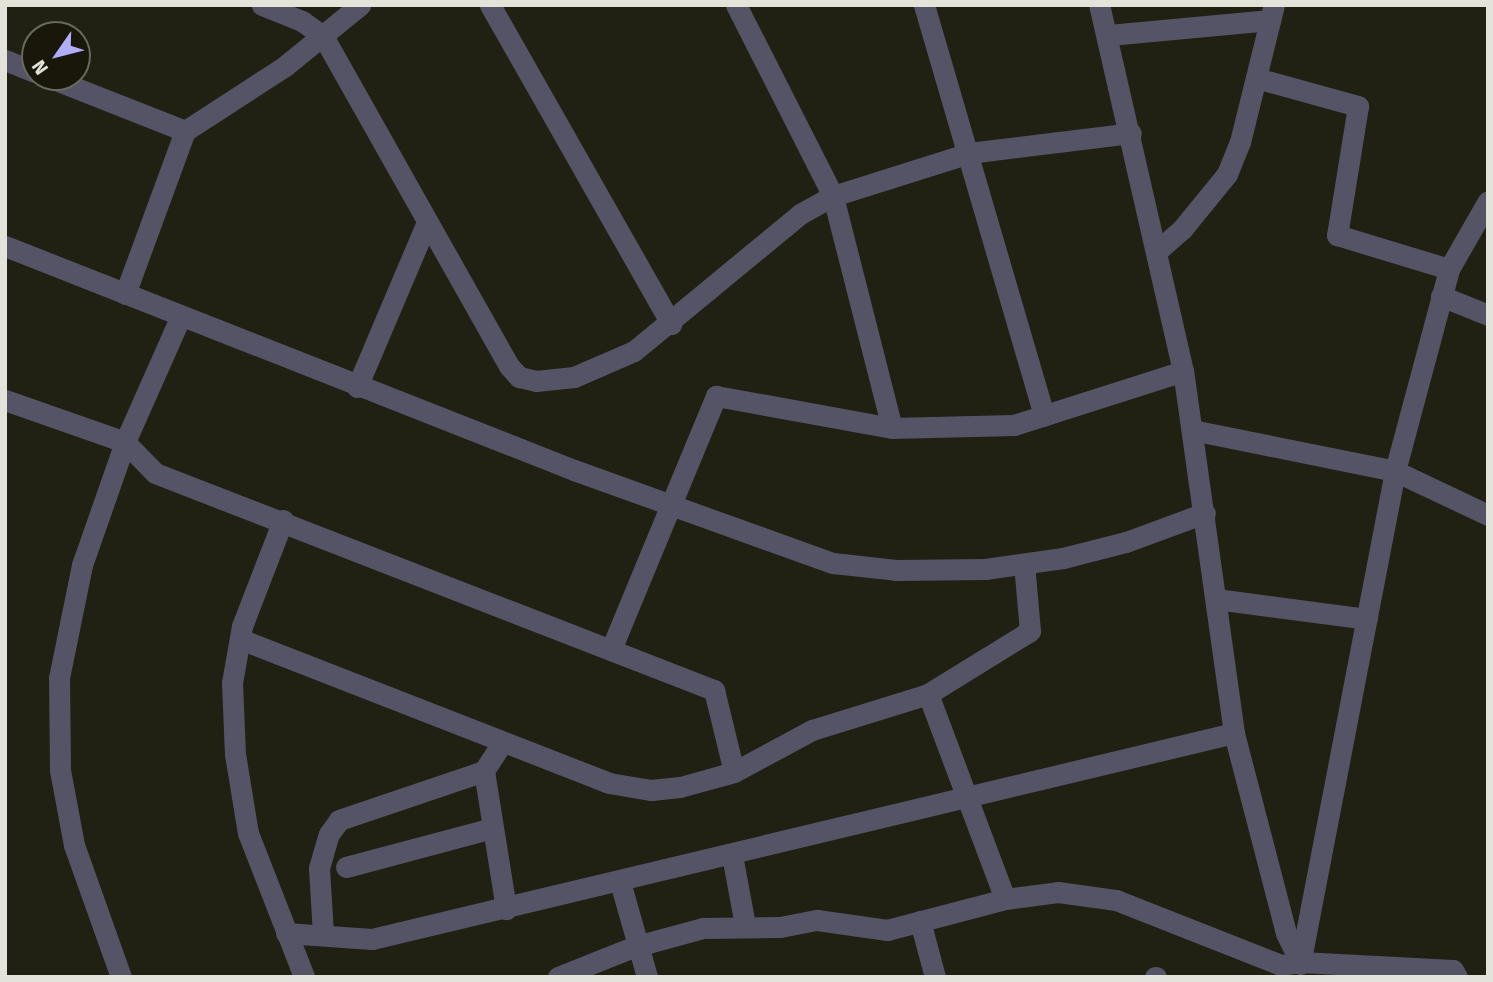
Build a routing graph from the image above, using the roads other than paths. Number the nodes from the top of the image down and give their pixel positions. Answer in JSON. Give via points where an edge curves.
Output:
{"nodes":[{"id":1,"x":262,"y":5,"type":"edge"},
{"id":2,"x":360,"y":5,"type":"edge"},
{"id":3,"x":490,"y":5,"type":"edge"},
{"id":4,"x":736,"y":5,"type":"edge"},
{"id":5,"x":924,"y":5,"type":"edge"},
{"id":6,"x":1099,"y":5,"type":"edge"},
{"id":7,"x":1272,"y":13,"type":"edge"},
{"id":8,"x":1109,"y":35,"type":"junction"},
{"id":9,"x":323,"y":36,"type":"junction"},
{"id":10,"x":1256,"y":78,"type":"junction"},
{"id":11,"x":84,"y":91,"type":"edge"},
{"id":12,"x":185,"y":131,"type":"junction"},
{"id":13,"x":1131,"y":133,"type":"junction"},
{"id":14,"x":969,"y":153,"type":"junction"},
{"id":15,"x":833,"y":196,"type":"junction"},
{"id":16,"x":1488,"y":201,"type":"edge"},
{"id":17,"x":427,"y":222,"type":"junction"},
{"id":18,"x":5,"y":246,"type":"edge"},
{"id":19,"x":1157,"y":251,"type":"junction"},
{"id":20,"x":1449,"y":269,"type":"junction"},
{"id":21,"x":125,"y":294,"type":"junction"},
{"id":22,"x":1441,"y":296,"type":"junction"},
{"id":23,"x":1488,"y":315,"type":"edge"},
{"id":24,"x":180,"y":318,"type":"junction"},
{"id":25,"x":671,"y":324,"type":"junction"},
{"id":26,"x":1183,"y":371,"type":"junction"},
{"id":27,"x":357,"y":387,"type":"junction"},
{"id":28,"x":5,"y":400,"type":"edge"},
{"id":29,"x":1044,"y":416,"type":"junction"},
{"id":30,"x":892,"y":428,"type":"junction"},
{"id":31,"x":1192,"y":430,"type":"junction"},
{"id":32,"x":125,"y":442,"type":"junction"},
{"id":33,"x":1395,"y":471,"type":"junction"},
{"id":34,"x":667,"y":506,"type":"junction"},
{"id":35,"x":1205,"y":513,"type":"junction"},
{"id":36,"x":1488,"y":515,"type":"edge"},
{"id":37,"x":283,"y":520,"type":"junction"},
{"id":38,"x":1024,"y":564,"type":"junction"},
{"id":39,"x":1216,"y":599,"type":"junction"},
{"id":40,"x":1367,"y":619,"type":"junction"},
{"id":41,"x":240,"y":639,"type":"junction"},
{"id":42,"x":612,"y":647,"type":"junction"},
{"id":43,"x":928,"y":694,"type":"junction"},
{"id":44,"x":1234,"y":733,"type":"junction"},
{"id":45,"x":502,"y":743,"type":"junction"},
{"id":46,"x":484,"y":771,"type":"junction"},
{"id":47,"x":734,"y":772,"type":"junction"},
{"id":48,"x":967,"y":798,"type":"junction"},
{"id":49,"x":493,"y":828,"type":"junction"},
{"id":50,"x":732,"y":855,"type":"junction"},
{"id":51,"x":346,"y":867,"type":"dead end"},
{"id":52,"x":620,"y":882,"type":"junction"},
{"id":53,"x":1005,"y":899,"type":"junction"},
{"id":54,"x":506,"y":909,"type":"junction"},
{"id":55,"x":920,"y":921,"type":"junction"},
{"id":56,"x":745,"y":925,"type":"junction"},
{"id":57,"x":286,"y":933,"type":"junction"},
{"id":58,"x":323,"y":934,"type":"junction"},
{"id":59,"x":638,"y":946,"type":"junction"},
{"id":60,"x":1300,"y":969,"type":"edge"},
{"id":61,"x":121,"y":977,"type":"edge"},
{"id":62,"x":304,"y":977,"type":"edge"},
{"id":63,"x":558,"y":977,"type":"edge"},
{"id":64,"x":647,"y":977,"type":"edge"},
{"id":65,"x":935,"y":977,"type":"edge"},
{"id":66,"x":1457,"y":977,"type":"edge"}],
"edges":[{"from":1,"to":9,"type":"street","via":[[302,21]]},
{"from":2,"to":9,"type":"street"},
{"from":3,"to":25,"type":"street"},
{"from":4,"to":15,"type":"street"},
{"from":5,"to":14,"type":"street"},
{"from":6,"to":8,"type":"street"},
{"from":7,"to":8,"type":"street"},
{"from":7,"to":10,"type":"street"},
{"from":8,"to":13,"type":"street"},
{"from":9,"to":12,"type":"street"},
{"from":9,"to":17,"type":"street"},
{"from":10,"to":19,"type":"street","via":[[1227,174],[1183,228]]},
{"from":10,"to":20,"type":"street","via":[[1357,106],[1337,235]]},
{"from":11,"to":12,"type":"street"},
{"from":12,"to":21,"type":"street"},
{"from":13,"to":14,"type":"street"},
{"from":13,"to":19,"type":"street"},
{"from":14,"to":15,"type":"street"},
{"from":14,"to":29,"type":"street"},
{"from":15,"to":25,"type":"street","via":[[800,214]]},
{"from":15,"to":30,"type":"street"},
{"from":16,"to":20,"type":"street"},
{"from":17,"to":25,"type":"street","via":[[519,377],[536,381],[574,377],[605,367]]},
{"from":17,"to":27,"type":"street"},
{"from":18,"to":21,"type":"street"},
{"from":19,"to":26,"type":"street"},
{"from":20,"to":22,"type":"street"},
{"from":21,"to":24,"type":"street"},
{"from":22,"to":23,"type":"street"},
{"from":22,"to":33,"type":"street"},
{"from":24,"to":27,"type":"street"},
{"from":24,"to":32,"type":"street"},
{"from":26,"to":29,"type":"street"},
{"from":26,"to":31,"type":"street"},
{"from":27,"to":34,"type":"street"},
{"from":28,"to":32,"type":"street"},
{"from":29,"to":30,"type":"street","via":[[1014,425]]},
{"from":30,"to":34,"type":"street","via":[[716,396]]},
{"from":31,"to":33,"type":"street"},
{"from":31,"to":35,"type":"street"},
{"from":32,"to":37,"type":"street","via":[[155,473]]},
{"from":32,"to":61,"type":"street","via":[[82,565],[60,678],[60,770],[74,845]]},
{"from":33,"to":36,"type":"street"},
{"from":33,"to":40,"type":"street"},
{"from":34,"to":38,"type":"street","via":[[833,563],[896,570]]},
{"from":34,"to":42,"type":"street"},
{"from":35,"to":38,"type":"street","via":[[1126,542]]},
{"from":35,"to":39,"type":"street"},
{"from":37,"to":41,"type":"street"},
{"from":37,"to":42,"type":"street"},
{"from":38,"to":43,"type":"street","via":[[1030,631]]},
{"from":39,"to":40,"type":"street"},
{"from":39,"to":44,"type":"street"},
{"from":40,"to":60,"type":"street"},
{"from":41,"to":45,"type":"street"},
{"from":41,"to":57,"type":"street","via":[[232,683],[235,754],[248,833]]},
{"from":42,"to":47,"type":"street","via":[[714,690]]},
{"from":43,"to":47,"type":"street","via":[[812,730]]},
{"from":43,"to":48,"type":"street"},
{"from":44,"to":48,"type":"street"},
{"from":44,"to":60,"type":"street","via":[[1286,933]]},
{"from":45,"to":46,"type":"street"},
{"from":45,"to":47,"type":"street","via":[[575,773],[651,790],[708,783]]},
{"from":46,"to":49,"type":"street"},
{"from":46,"to":58,"type":"street","via":[[339,820],[329,834],[319,868]]},
{"from":48,"to":50,"type":"street"},
{"from":48,"to":53,"type":"street"},
{"from":49,"to":51,"type":"street"},
{"from":49,"to":54,"type":"street"},
{"from":50,"to":52,"type":"street"},
{"from":50,"to":56,"type":"street"},
{"from":52,"to":54,"type":"street"},
{"from":52,"to":59,"type":"street"},
{"from":53,"to":55,"type":"street"},
{"from":53,"to":60,"type":"street","via":[[1058,892],[1116,900]]},
{"from":54,"to":58,"type":"street","via":[[372,939]]},
{"from":55,"to":56,"type":"street","via":[[887,930],[817,920],[780,927]]},
{"from":55,"to":65,"type":"street"},
{"from":56,"to":59,"type":"street","via":[[703,928]]},
{"from":57,"to":58,"type":"street"},
{"from":57,"to":62,"type":"street"},
{"from":59,"to":63,"type":"street"},
{"from":59,"to":64,"type":"street"},
{"from":60,"to":66,"type":"street","via":[[1453,970]]}]}
